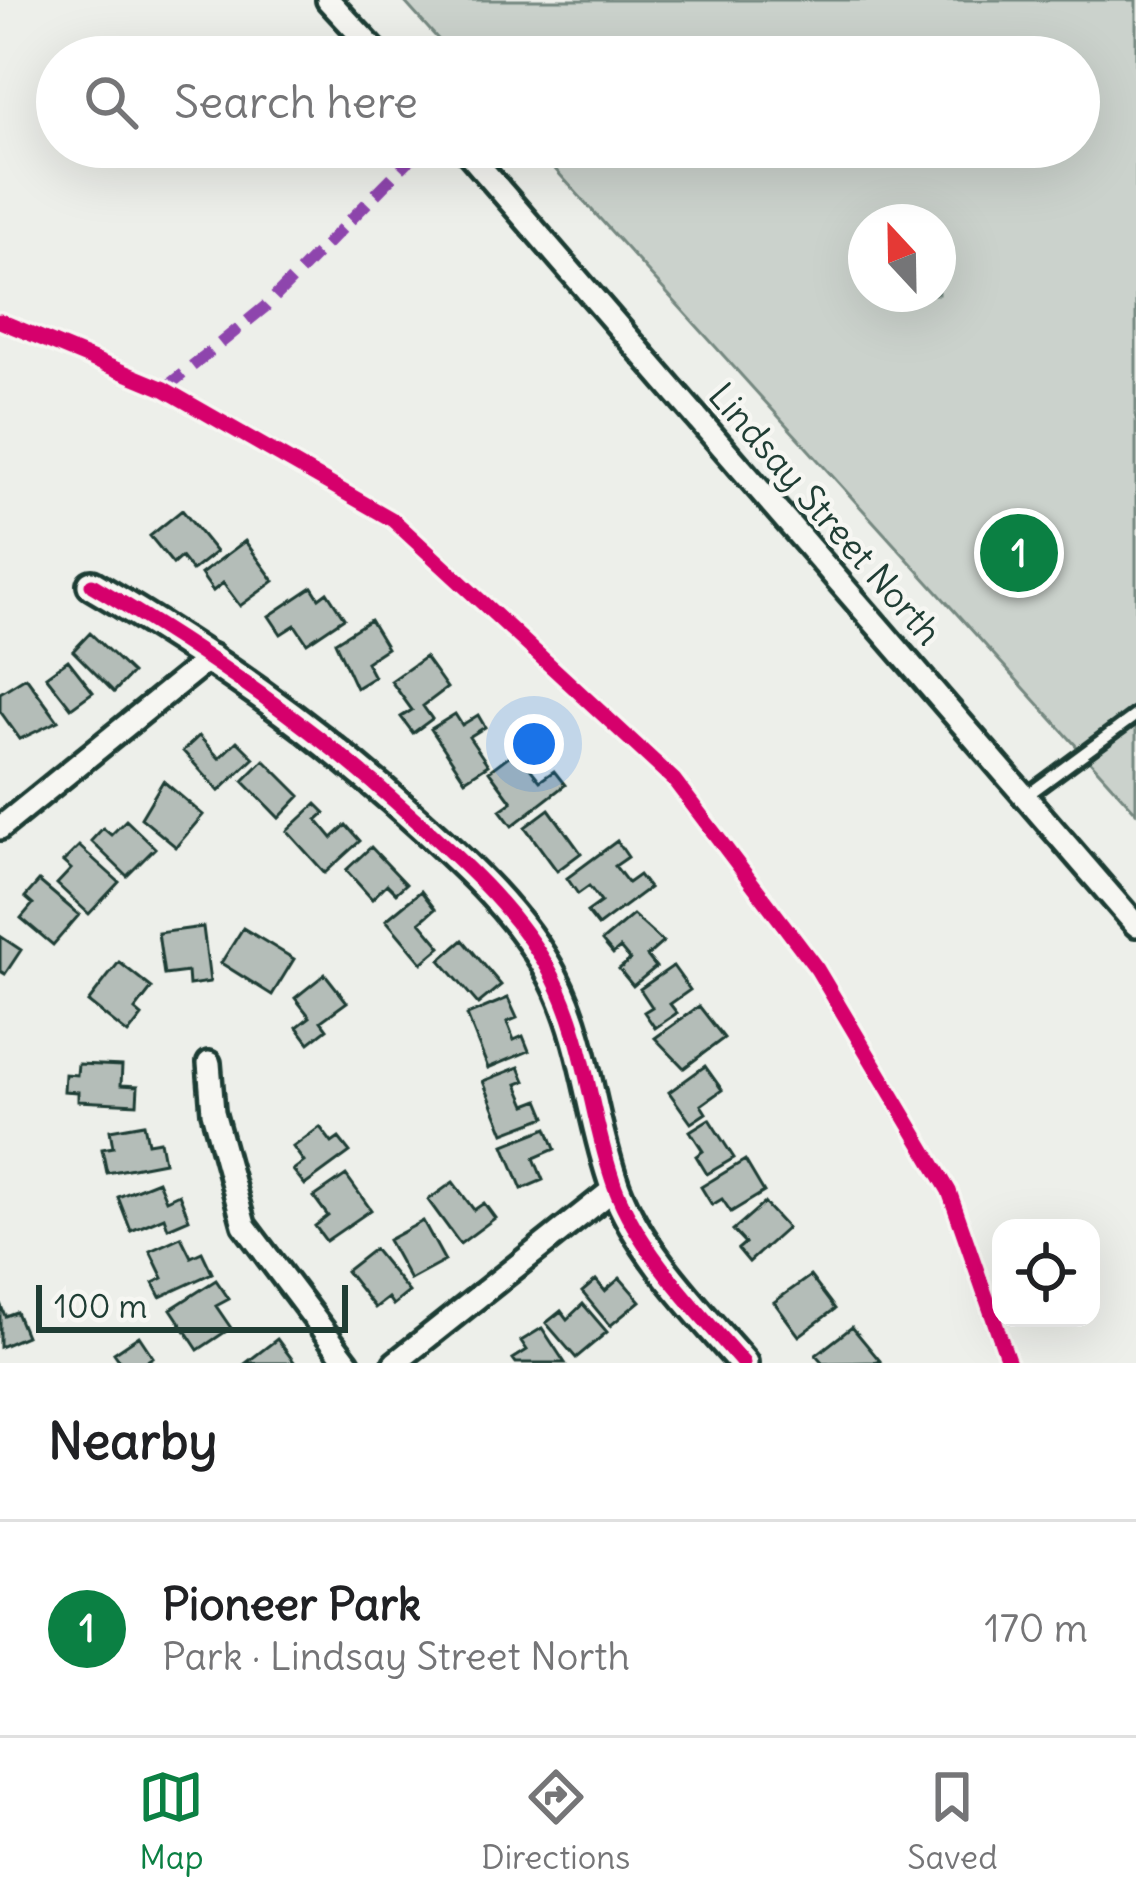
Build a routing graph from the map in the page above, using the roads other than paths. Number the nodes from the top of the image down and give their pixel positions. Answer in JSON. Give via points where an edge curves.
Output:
{"nodes":[{"id":1,"x":328,"y":0,"type":"edge"},
{"id":2,"x":361,"y":36,"type":"edge"},
{"id":3,"x":481,"y":168,"type":"edge"},
{"id":4,"x":92,"y":585,"type":"dead end"},
{"id":5,"x":212,"y":656,"type":"junction"},
{"id":6,"x":1136,"y":715,"type":"edge"},
{"id":7,"x":1026,"y":796,"type":"junction"},
{"id":8,"x":0,"y":828,"type":"edge"},
{"id":9,"x":1136,"y":925,"type":"edge"},
{"id":10,"x":209,"y":1063,"type":"dead end"},
{"id":11,"x":615,"y":1187,"type":"junction"},
{"id":12,"x":348,"y":1363,"type":"edge"},
{"id":13,"x":395,"y":1363,"type":"edge"},
{"id":14,"x":743,"y":1363,"type":"edge"}],
"edges":[{"from":1,"to":2,"type":"street"},
{"from":3,"to":7,"type":"street","name":"Lindsay Street North"},
{"from":4,"to":5,"type":"street"},
{"from":5,"to":8,"type":"street"},
{"from":5,"to":11,"type":"street","via":[[351,761],[481,880],[534,947],[577,1039]]},
{"from":6,"to":7,"type":"lane"},
{"from":7,"to":9,"type":"street","name":"Lindsay Street North"},
{"from":10,"to":12,"type":"street","via":[[213,1112],[244,1226]]},
{"from":11,"to":13,"type":"street"},
{"from":11,"to":14,"type":"street","via":[[641,1237]]}]}
